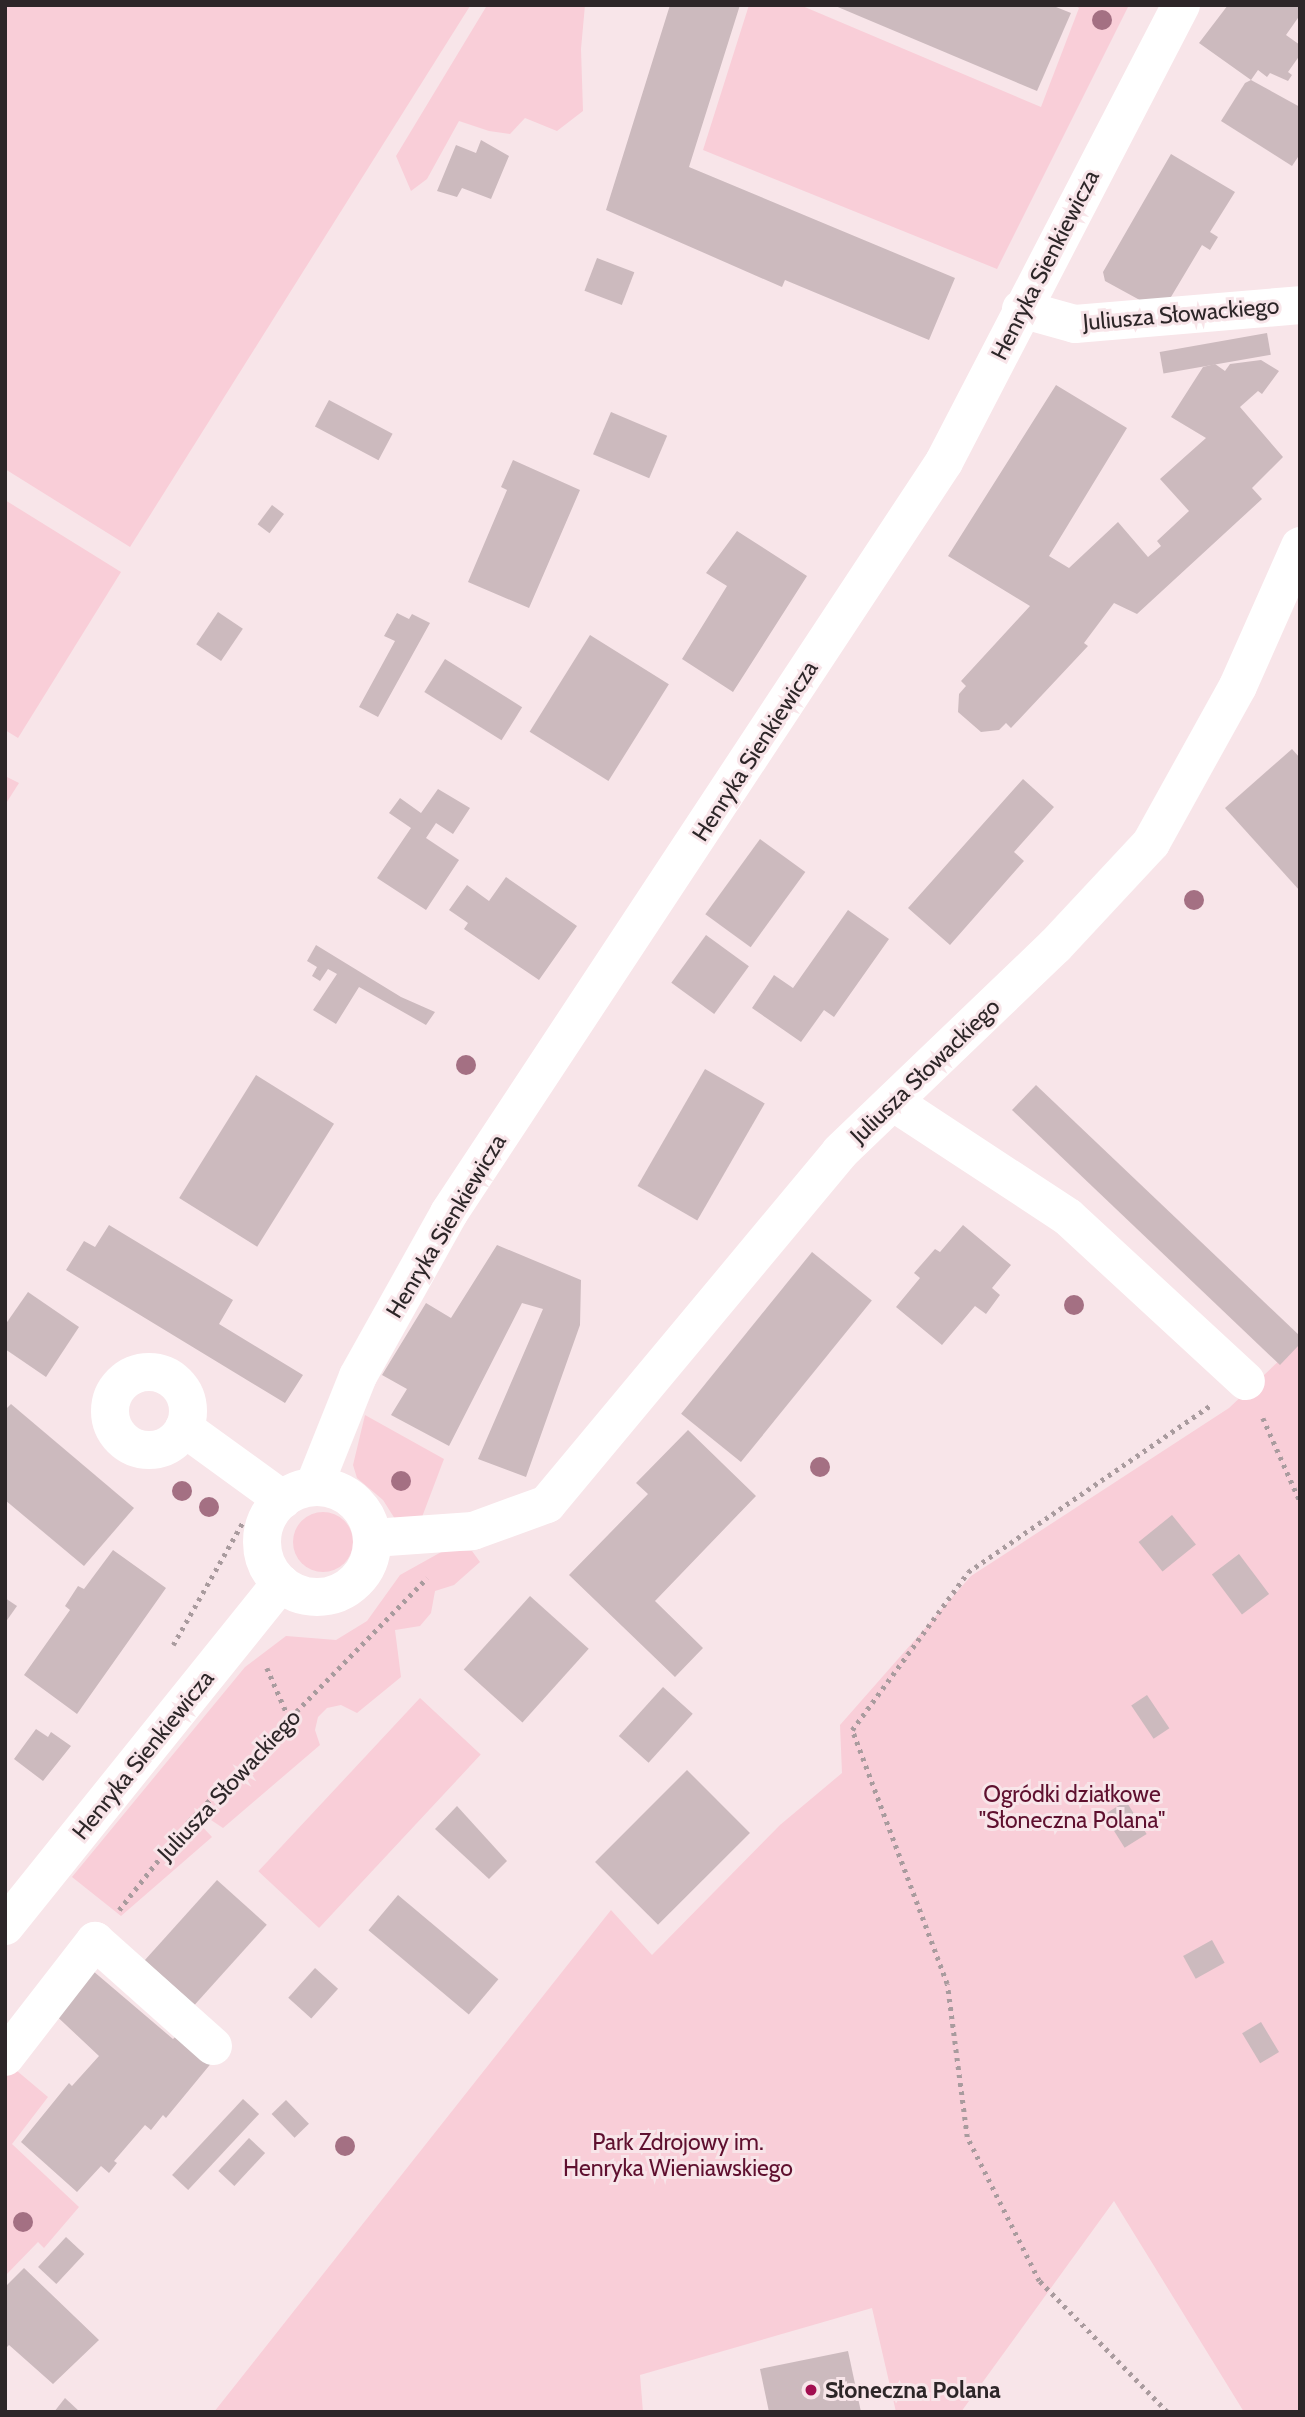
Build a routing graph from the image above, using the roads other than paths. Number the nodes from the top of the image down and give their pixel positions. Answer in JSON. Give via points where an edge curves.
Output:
{"nodes":[{"id":1,"x":1181,"y":5,"type":"edge"},
{"id":2,"x":1300,"y":305,"type":"edge"},
{"id":3,"x":1021,"y":309,"type":"junction"},
{"id":4,"x":1300,"y":546,"type":"edge"},
{"id":5,"x":893,"y":1102,"type":"junction"},
{"id":6,"x":1246,"y":1381,"type":"road end"},
{"id":7,"x":184,"y":1428,"type":"dead end"},
{"id":8,"x":298,"y":1493,"type":"junction"},
{"id":9,"x":373,"y":1538,"type":"junction"},
{"id":10,"x":281,"y":1583,"type":"junction"},
{"id":11,"x":5,"y":1926,"type":"edge"},
{"id":12,"x":213,"y":2046,"type":"dead end"},
{"id":13,"x":5,"y":2057,"type":"edge"}],
"edges":[{"from":1,"to":3,"type":"street","name":"Henryka Sienkiewicza"},
{"from":2,"to":3,"type":"street","name":"Juliusza Słowackiego","via":[[1075,324]]},
{"from":3,"to":8,"type":"street","name":"Henryka Sienkiewicza","via":[[944,462],[449,1213]]},
{"from":4,"to":5,"type":"street","name":"Juliusza Słowackiego","via":[[1238,686],[1152,843],[1055,946]]},
{"from":5,"to":6,"type":"street","via":[[1068,1217]]},
{"from":5,"to":9,"type":"street","name":"Juliusza Słowackiego","via":[[841,1152],[547,1504],[473,1531]]},
{"from":7,"to":8,"type":"street"},
{"from":8,"to":9,"type":"street","via":[[335,1489],[354,1500],[367,1517]]},
{"from":8,"to":10,"type":"street","via":[[275,1505],[265,1524],[262,1545],[267,1567]]},
{"from":9,"to":10,"type":"street","via":[[370,1559],[359,1578],[342,1591],[321,1597],[300,1594]]},
{"from":10,"to":11,"type":"street","name":"Henryka Sienkiewicza"},
{"from":12,"to":13,"type":"street","via":[[95,1941]]}]}
